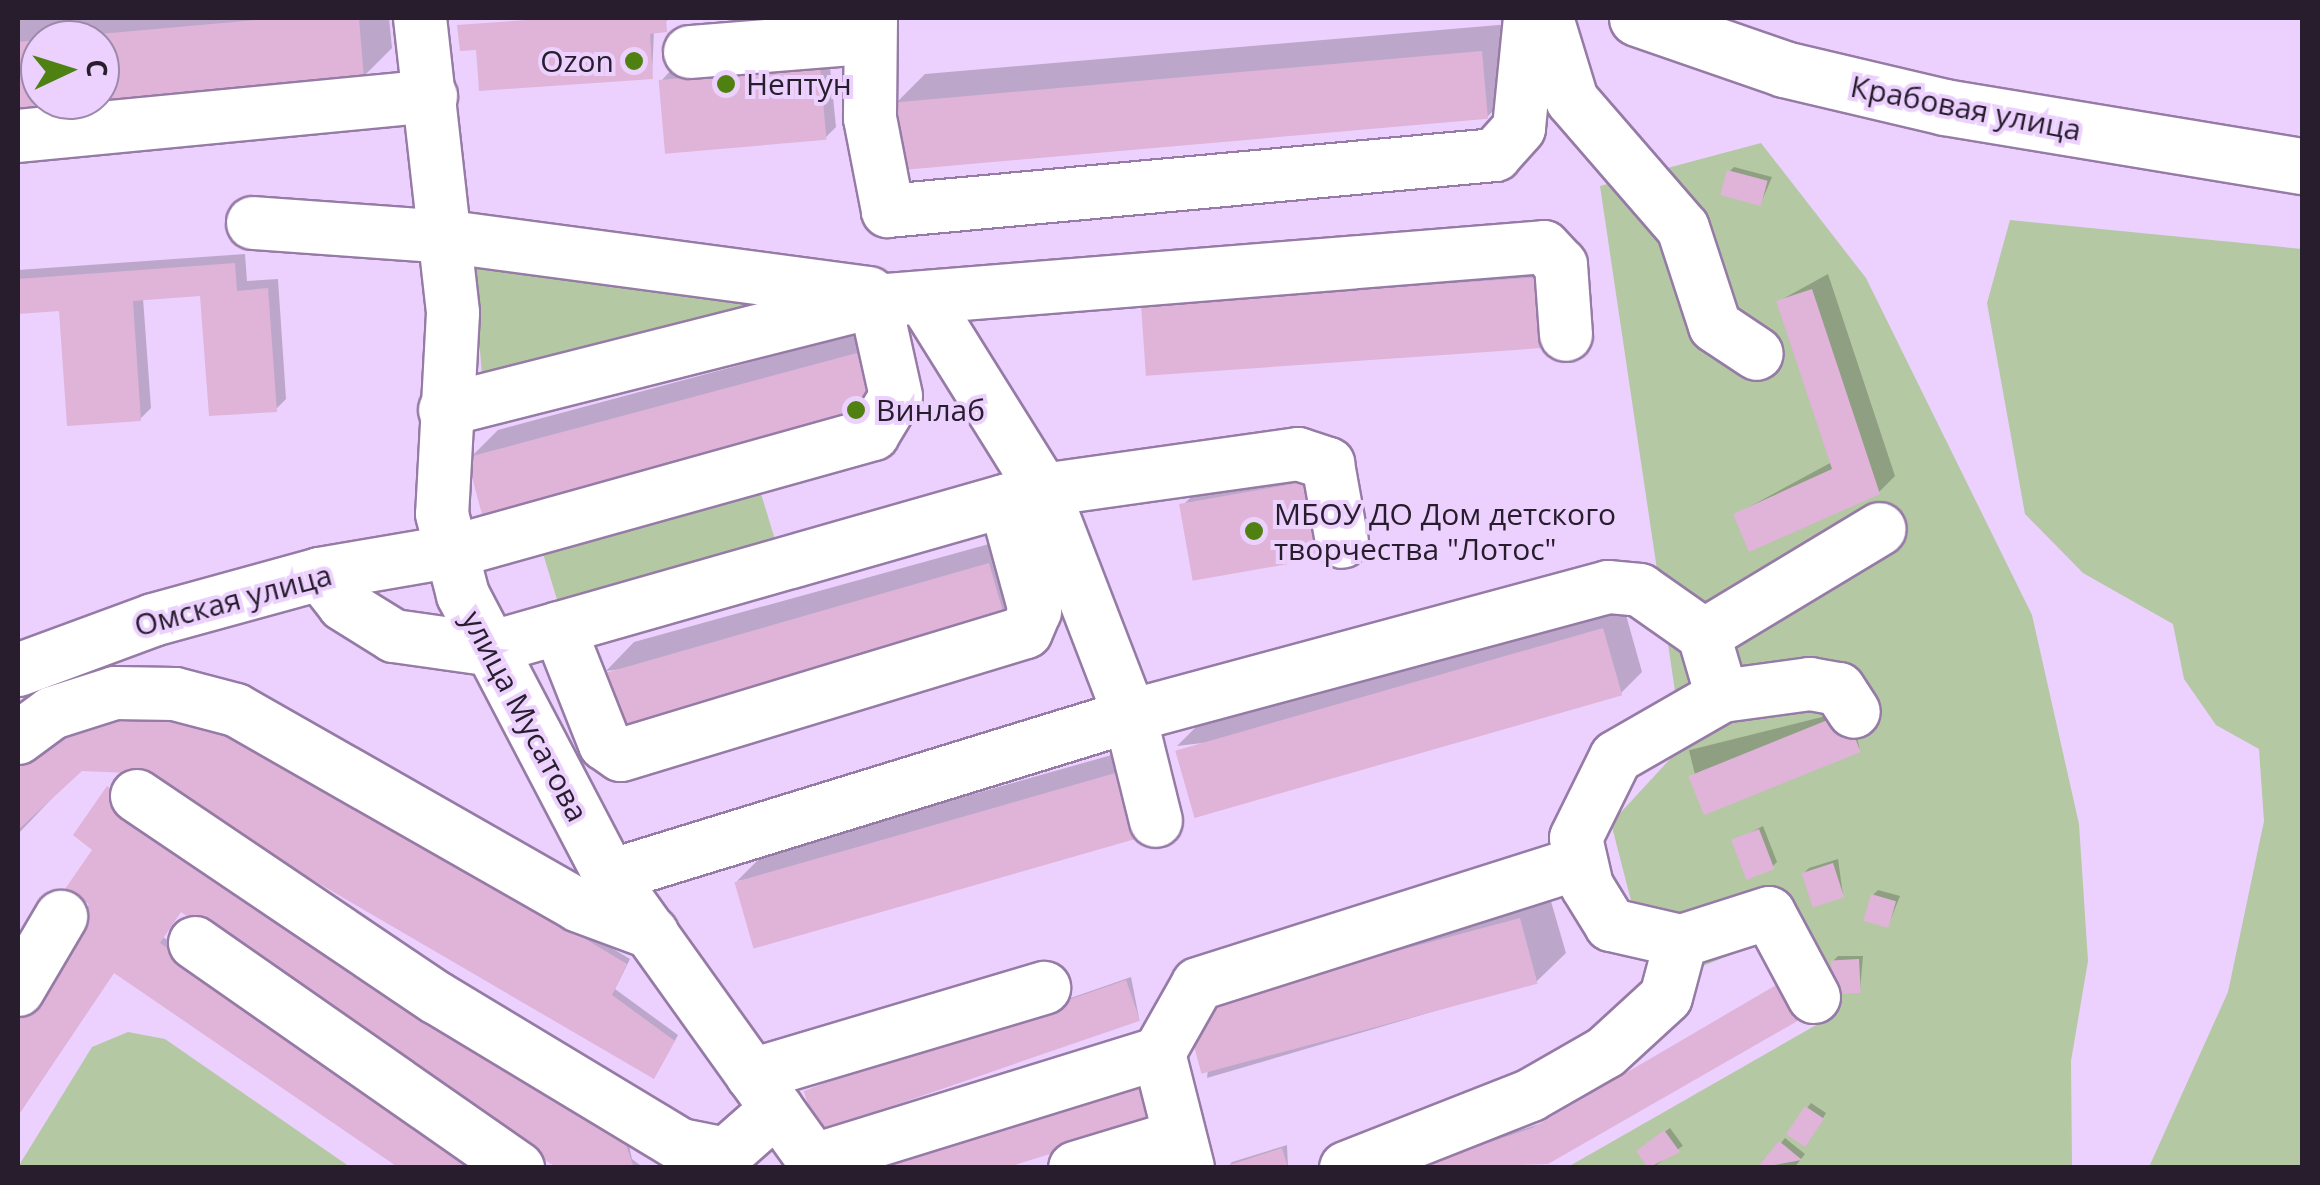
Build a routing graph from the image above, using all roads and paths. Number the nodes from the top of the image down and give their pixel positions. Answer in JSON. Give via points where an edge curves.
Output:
{"nodes":[{"id":1,"x":420,"y":18,"type":"edge"},
{"id":2,"x":1530,"y":18,"type":"edge"},
{"id":3,"x":1547,"y":18,"type":"edge"},
{"id":4,"x":1637,"y":18,"type":"edge"},
{"id":5,"x":868,"y":28,"type":"edge"},
{"id":6,"x":690,"y":52,"type":"dead end"},
{"id":7,"x":431,"y":96,"type":"junction"},
{"id":8,"x":18,"y":136,"type":"edge"},
{"id":9,"x":2302,"y":166,"type":"edge"},
{"id":10,"x":253,"y":223,"type":"dead end"},
{"id":11,"x":449,"y":237,"type":"junction"},
{"id":12,"x":900,"y":301,"type":"junction"},
{"id":13,"x":1566,"y":335,"type":"dead end"},
{"id":14,"x":1756,"y":354,"type":"dead end"},
{"id":15,"x":445,"y":410,"type":"junction"},
{"id":16,"x":1024,"y":495,"type":"junction"},
{"id":17,"x":1880,"y":530,"type":"dead end"},
{"id":18,"x":1342,"y":542,"type":"dead end"},
{"id":19,"x":455,"y":551,"type":"junction"},
{"id":20,"x":320,"y":574,"type":"junction"},
{"id":21,"x":559,"y":628,"type":"junction"},
{"id":22,"x":1704,"y":635,"type":"junction"},
{"id":23,"x":486,"y":648,"type":"junction"},
{"id":24,"x":18,"y":670,"type":"edge"},
{"id":25,"x":1722,"y":696,"type":"junction"},
{"id":26,"x":1854,"y":712,"type":"dead end"},
{"id":27,"x":1130,"y":716,"type":"junction"},
{"id":28,"x":18,"y":738,"type":"edge"},
{"id":29,"x":136,"y":796,"type":"dead end"},
{"id":30,"x":1156,"y":821,"type":"dead end"},
{"id":31,"x":1580,"y":863,"type":"junction"},
{"id":32,"x":610,"y":876,"type":"junction"},
{"id":33,"x":60,"y":917,"type":"dead end"},
{"id":34,"x":652,"y":933,"type":"junction"},
{"id":35,"x":1681,"y":941,"type":"junction"},
{"id":36,"x":194,"y":943,"type":"dead end"},
{"id":37,"x":1044,"y":988,"type":"dead end"},
{"id":38,"x":18,"y":990,"type":"edge"},
{"id":39,"x":1814,"y":997,"type":"dead end"},
{"id":40,"x":1159,"y":1052,"type":"junction"},
{"id":41,"x":764,"y":1092,"type":"junction"},
{"id":42,"x":1183,"y":1152,"type":"edge"},
{"id":43,"x":816,"y":1164,"type":"edge"},
{"id":44,"x":518,"y":1168,"type":"edge"},
{"id":45,"x":1076,"y":1168,"type":"edge"},
{"id":46,"x":1346,"y":1168,"type":"edge"}],
"edges":[{"from":1,"to":7,"type":"street","name":"улица Мусатова"},
{"from":2,"to":5,"type":"street","via":[[1519,128],[1495,155],[888,211]]},
{"from":3,"to":14,"type":"street","via":[[1572,100],[1683,228],[1715,326]]},
{"from":4,"to":9,"type":"main road","name":"Крабовая улица","via":[[1784,69],[1945,107]]},
{"from":5,"to":6,"type":"street"},
{"from":7,"to":8,"type":"street"},
{"from":7,"to":11,"type":"street","name":"улица Мусатова"},
{"from":10,"to":11,"type":"street"},
{"from":11,"to":12,"type":"street"},
{"from":11,"to":15,"type":"street","name":"улица Мусатова"},
{"from":12,"to":13,"type":"street","via":[[1544,247],[1561,265]]},
{"from":12,"to":15,"type":"street"},
{"from":12,"to":16,"type":"street"},
{"from":12,"to":19,"type":"street","name":"Омская улица","via":[[896,396],[873,434]]},
{"from":15,"to":19,"type":"street","name":"улица Мусатова","via":[[442,514]]},
{"from":16,"to":18,"type":"street","via":[[1298,454],[1328,464]]},
{"from":16,"to":21,"type":"street"},
{"from":16,"to":21,"type":"street","via":[[1035,611],[1026,632],[621,755],[604,744]]},
{"from":16,"to":27,"type":"street"},
{"from":17,"to":22,"type":"street"},
{"from":19,"to":20,"type":"street","name":"Омская улица"},
{"from":19,"to":23,"type":"street","name":"улица Мусатова"},
{"from":20,"to":23,"type":"street","via":[[344,605],[394,636]]},
{"from":20,"to":24,"type":"street","name":"Омская улица","via":[[81,640]]},
{"from":21,"to":23,"type":"street"},
{"from":22,"to":25,"type":"street"},
{"from":22,"to":27,"type":"street","via":[[1640,590],[1608,587]]},
{"from":23,"to":32,"type":"street","name":"улица Мусатова"},
{"from":25,"to":26,"type":"street","via":[[1810,684],[1839,689]]},
{"from":25,"to":31,"type":"street","via":[[1616,757],[1581,817]]},
{"from":27,"to":30,"type":"street"},
{"from":27,"to":32,"type":"street"},
{"from":28,"to":34,"type":"street","via":[[52,713],[115,692],[175,694],[236,710],[579,906]]},
{"from":29,"to":41,"type":"street","via":[[437,998],[681,1144],[726,1154]]},
{"from":31,"to":35,"type":"street","via":[[1611,926]]},
{"from":31,"to":40,"type":"street","via":[[1214,975],[1183,1000]]},
{"from":32,"to":34,"type":"street","name":"улица Мусатова"},
{"from":33,"to":38,"type":"street"},
{"from":34,"to":41,"type":"street","name":"улица Мусатова"},
{"from":35,"to":39,"type":"street","via":[[1769,913]]},
{"from":35,"to":46,"type":"street","via":[[1666,997],[1606,1052],[1531,1096]]},
{"from":36,"to":44,"type":"street"},
{"from":37,"to":41,"type":"street"},
{"from":40,"to":42,"type":"street"},
{"from":40,"to":43,"type":"street"},
{"from":41,"to":43,"type":"street","name":"улица Мусатова"},
{"from":42,"to":45,"type":"street"}]}
